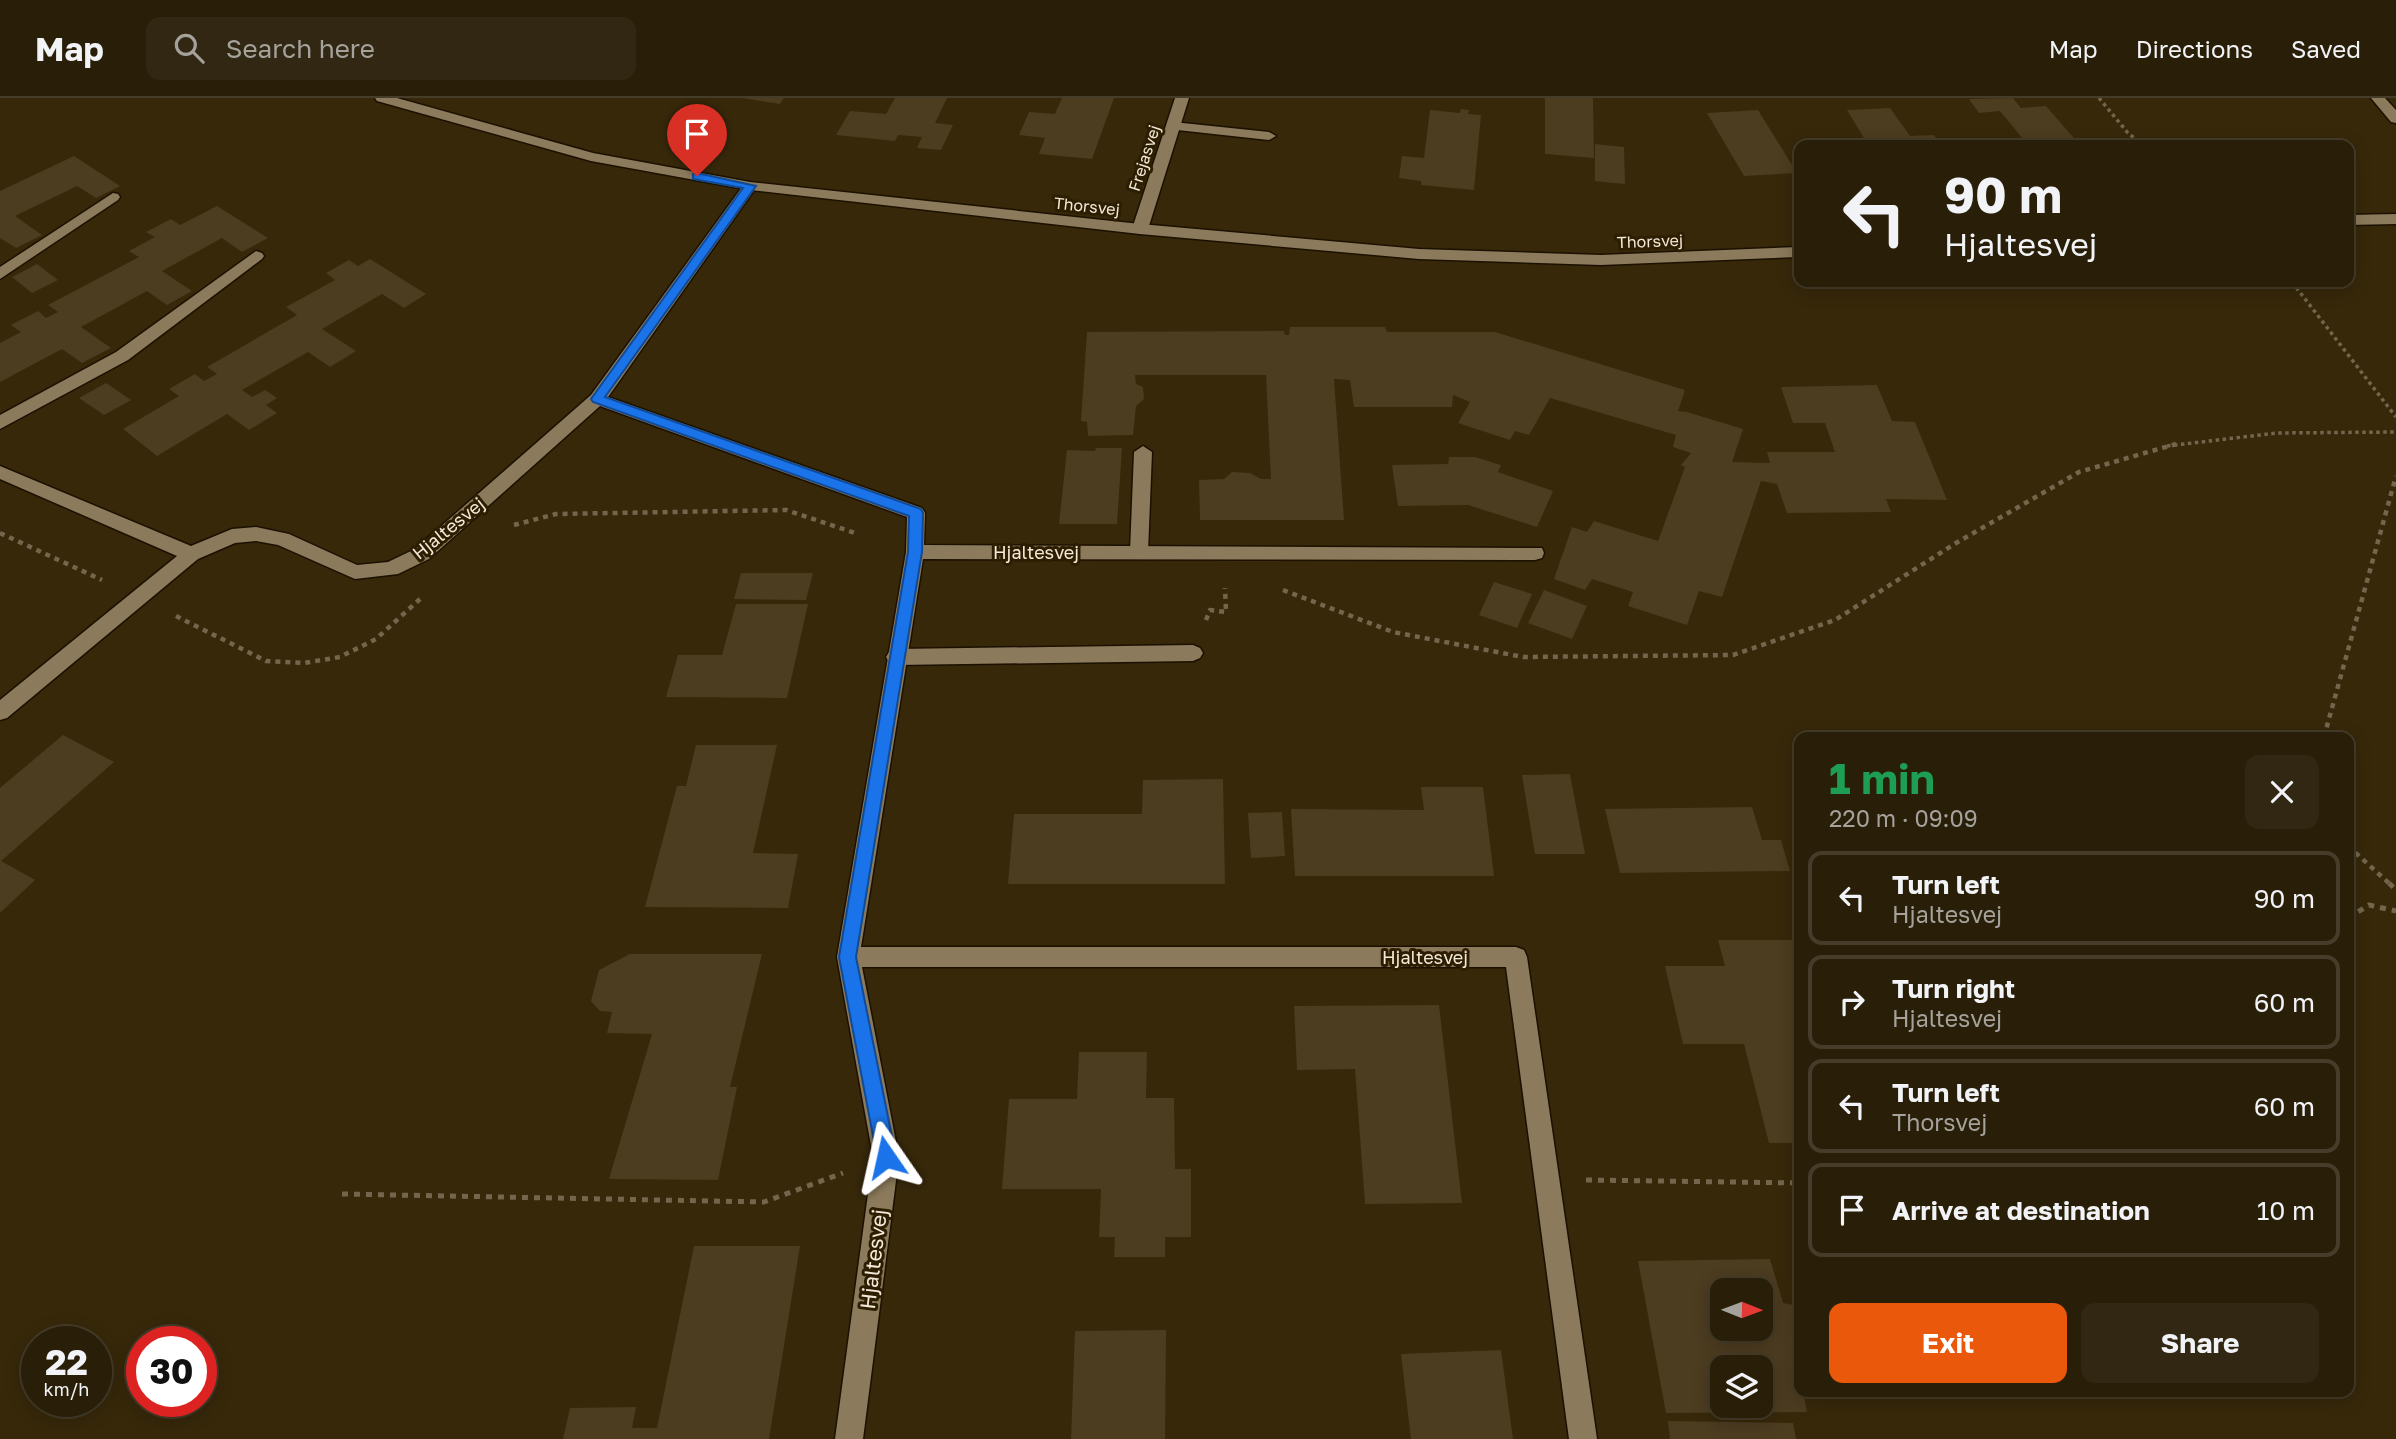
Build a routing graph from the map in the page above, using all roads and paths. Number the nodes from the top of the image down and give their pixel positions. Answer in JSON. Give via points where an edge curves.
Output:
{"nodes":[{"id":1,"x":382,"y":98,"type":"edge"},
{"id":2,"x":1182,"y":98,"type":"edge"},
{"id":3,"x":2099,"y":98,"type":"edge"},
{"id":4,"x":2378,"y":98,"type":"edge"},
{"id":5,"x":2396,"y":119,"type":"edge"},
{"id":6,"x":1173,"y":126,"type":"junction"},
{"id":7,"x":1269,"y":136,"type":"dead end"},
{"id":8,"x":2137,"y":140,"type":"edge"},
{"id":9,"x":750,"y":186,"type":"junction"},
{"id":10,"x":113,"y":197,"type":"dead end"},
{"id":11,"x":2396,"y":219,"type":"edge"},
{"id":12,"x":2354,"y":220,"type":"edge"},
{"id":13,"x":1140,"y":229,"type":"junction"},
{"id":14,"x":1794,"y":251,"type":"edge"},
{"id":15,"x":256,"y":257,"type":"dead end"},
{"id":16,"x":0,"y":274,"type":"edge"},
{"id":17,"x":2296,"y":287,"type":"edge"},
{"id":18,"x":597,"y":399,"type":"junction"},
{"id":19,"x":2396,"y":417,"type":"edge"},
{"id":20,"x":0,"y":423,"type":"edge"},
{"id":21,"x":2396,"y":432,"type":"edge"},
{"id":22,"x":1143,"y":452,"type":"dead end"},
{"id":23,"x":0,"y":472,"type":"edge"},
{"id":24,"x":2396,"y":476,"type":"edge"},
{"id":25,"x":915,"y":552,"type":"junction"},
{"id":26,"x":1139,"y":552,"type":"junction"},
{"id":27,"x":1535,"y":553,"type":"dead end"},
{"id":28,"x":191,"y":554,"type":"junction"},
{"id":29,"x":1236,"y":585,"type":"dead end"},
{"id":30,"x":1282,"y":589,"type":"dead end"},
{"id":31,"x":1193,"y":653,"type":"joint"},
{"id":32,"x":896,"y":657,"type":"junction"},
{"id":33,"x":0,"y":712,"type":"edge"},
{"id":34,"x":2326,"y":732,"type":"edge"},
{"id":35,"x":2354,"y":852,"type":"edge"},
{"id":36,"x":2396,"y":890,"type":"edge"},
{"id":37,"x":2396,"y":911,"type":"edge"},
{"id":38,"x":2354,"y":914,"type":"edge"},
{"id":39,"x":848,"y":957,"type":"junction"},
{"id":40,"x":886,"y":1157,"type":"junction"},
{"id":41,"x":1548,"y":1179,"type":"junction"},
{"id":42,"x":1794,"y":1183,"type":"edge"},
{"id":43,"x":342,"y":1194,"type":"dead end"},
{"id":44,"x":849,"y":1439,"type":"edge"},
{"id":45,"x":1583,"y":1439,"type":"edge"}],
"edges":[{"from":1,"to":9,"type":"street","name":"Thorsvej","via":[[591,157]]},
{"from":2,"to":6,"type":"street","name":"Frejasvej"},
{"from":3,"to":8,"type":"path"},
{"from":4,"to":5,"type":"street"},
{"from":6,"to":7,"type":"street"},
{"from":6,"to":13,"type":"street","name":"Frejasvej"},
{"from":9,"to":13,"type":"street","name":"Thorsvej"},
{"from":9,"to":18,"type":"street","name":"Hjaltesvej"},
{"from":10,"to":16,"type":"street"},
{"from":11,"to":12,"type":"street"},
{"from":13,"to":14,"type":"street","name":"Thorsvej","via":[[1432,255],[1601,260]]},
{"from":15,"to":20,"type":"street","via":[[122,356]]},
{"from":17,"to":19,"type":"path"},
{"from":18,"to":25,"type":"street","name":"Hjaltesvej","via":[[916,513]]},
{"from":18,"to":28,"type":"street","name":"Hjaltesvej","via":[[422,554],[391,569],[355,572],[282,539],[256,534],[232,536]]},
{"from":21,"to":30,"type":"path","via":[[2277,433],[2171,445],[2078,472],[1835,620],[1733,655],[1523,657],[1393,632]]},
{"from":22,"to":26,"type":"street"},
{"from":23,"to":28,"type":"street"},
{"from":24,"to":34,"type":"path"},
{"from":25,"to":26,"type":"street","name":"Hjaltesvej"},
{"from":25,"to":32,"type":"street","name":"Hjaltesvej"},
{"from":26,"to":27,"type":"street","name":"Hjaltesvej"},
{"from":28,"to":33,"type":"street","name":"Hjaltesvej"},
{"from":29,"to":31,"type":"path","via":[[1225,583],[1226,612],[1210,610]]},
{"from":31,"to":32,"type":"street"},
{"from":32,"to":39,"type":"street","name":"Hjaltesvej"},
{"from":35,"to":36,"type":"path"},
{"from":37,"to":38,"type":"path","via":[[2369,905]]},
{"from":39,"to":40,"type":"street","name":"Hjaltesvej"},
{"from":39,"to":41,"type":"street","name":"Hjaltesvej","via":[[1516,957]]},
{"from":40,"to":43,"type":"path","via":[[764,1202]]},
{"from":40,"to":44,"type":"street","name":"Hjaltesvej"},
{"from":41,"to":42,"type":"path"},
{"from":41,"to":45,"type":"street","name":"Hjaltesvej"}]}
